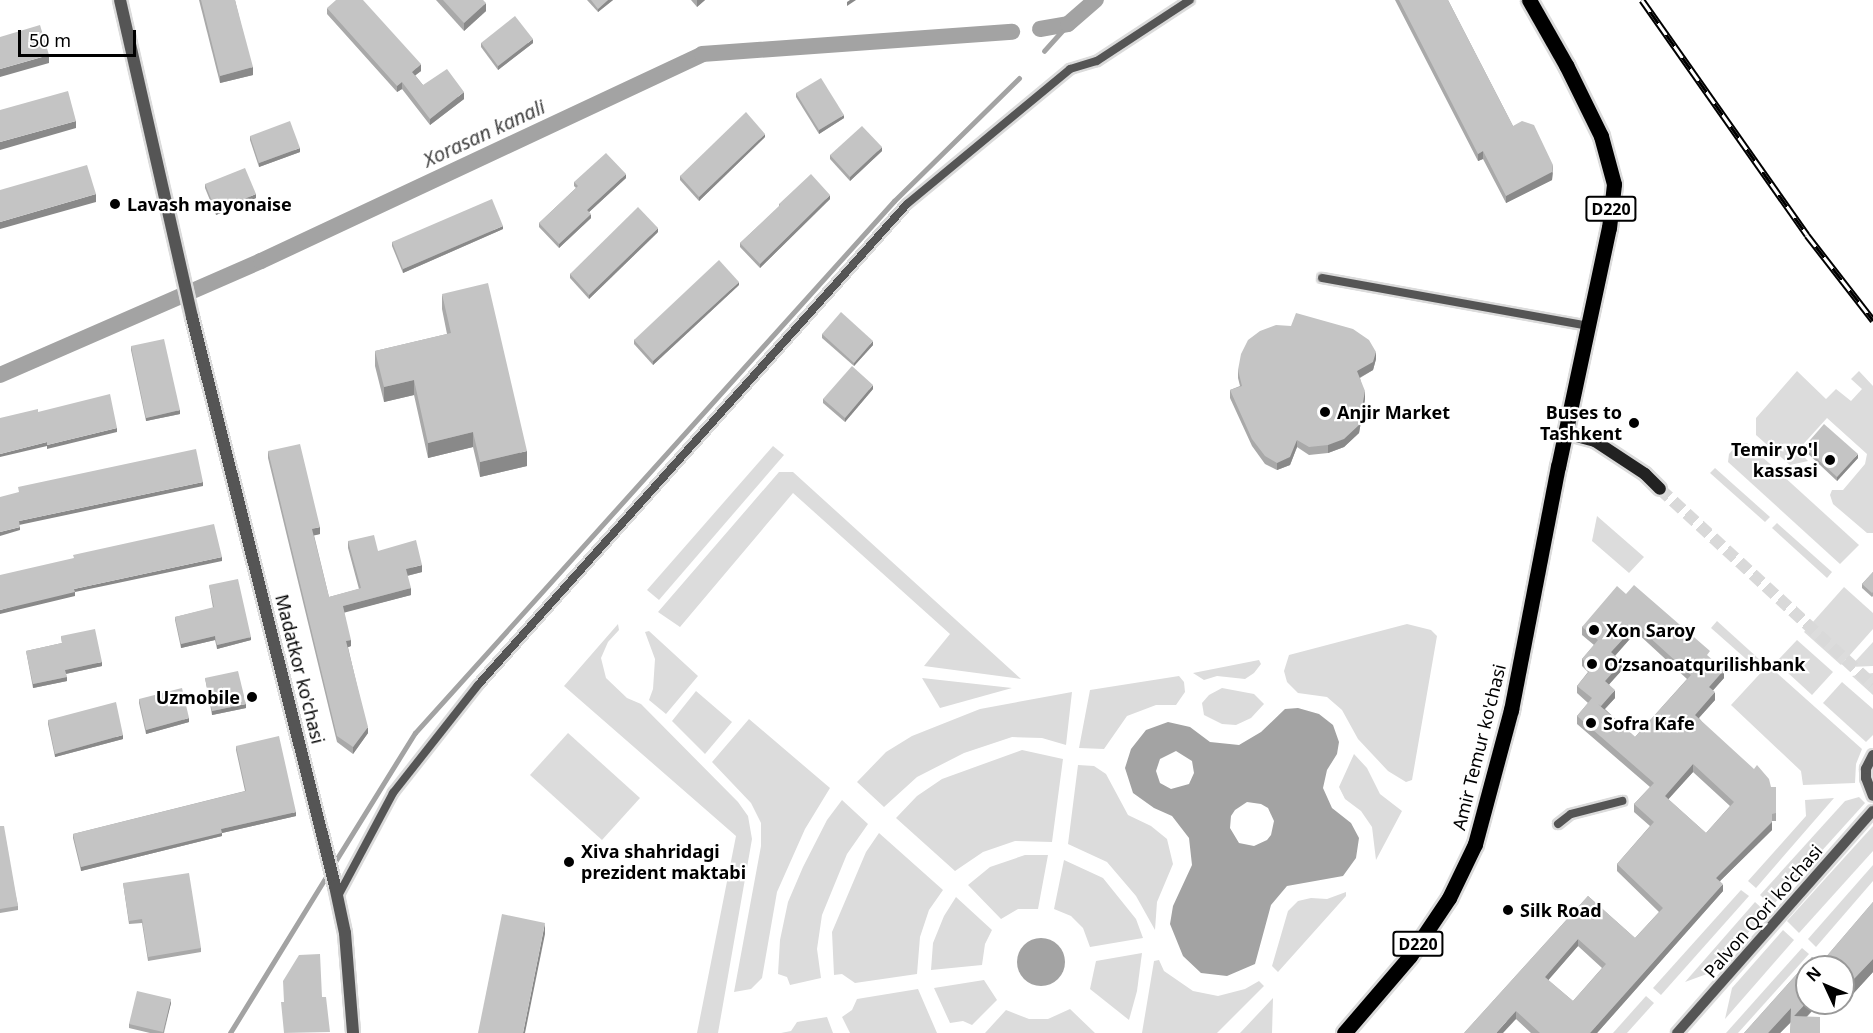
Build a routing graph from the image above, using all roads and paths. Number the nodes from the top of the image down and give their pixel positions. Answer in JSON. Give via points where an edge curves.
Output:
{"nodes":[{"id":1,"x":120,"y":0,"type":"edge"},
{"id":2,"x":1190,"y":0,"type":"edge"},
{"id":3,"x":1529,"y":0,"type":"edge"},
{"id":4,"x":1322,"y":278,"type":"dead end"},
{"id":5,"x":1588,"y":326,"type":"junction"},
{"id":6,"x":1565,"y":433,"type":"junction"},
{"id":7,"x":1660,"y":489,"type":"tunnel mouth"},
{"id":8,"x":1873,"y":755,"type":"edge"},
{"id":9,"x":1873,"y":796,"type":"edge"},
{"id":10,"x":1622,"y":801,"type":"dead end"},
{"id":11,"x":1873,"y":811,"type":"edge"},
{"id":12,"x":1558,"y":824,"type":"dead end"},
{"id":13,"x":337,"y":891,"type":"junction"},
{"id":14,"x":353,"y":1033,"type":"edge"},
{"id":15,"x":1344,"y":1033,"type":"edge"},
{"id":16,"x":1677,"y":1033,"type":"edge"}],
"edges":[{"from":1,"to":13,"type":"street","name":"Madatkor ko'chasi","via":[[192,317]]},
{"from":2,"to":13,"type":"lane","via":[[1097,61],[1070,69],[907,204],[478,685],[393,793]]},
{"from":3,"to":5,"type":"main road","number":"D220","via":[[1601,136],[1614,184],[1609,228]]},
{"from":4,"to":5,"type":"lane"},
{"from":5,"to":6,"type":"main road","number":"D220"},
{"from":6,"to":7,"type":"main road","via":[[1595,441]]},
{"from":6,"to":15,"type":"main road","name":"Amir Temur ko'chasi","number":"D220","via":[[1511,710],[1475,844],[1449,898],[1410,956]]},
{"from":8,"to":9,"type":"street","via":[[1866,769]]},
{"from":10,"to":12,"type":"lane","via":[[1571,814]]},
{"from":11,"to":16,"type":"street","name":"Palvon Qori ko'chasi"},
{"from":13,"to":14,"type":"street","name":"Madatkor ko'chasi","via":[[350,979]]}]}
